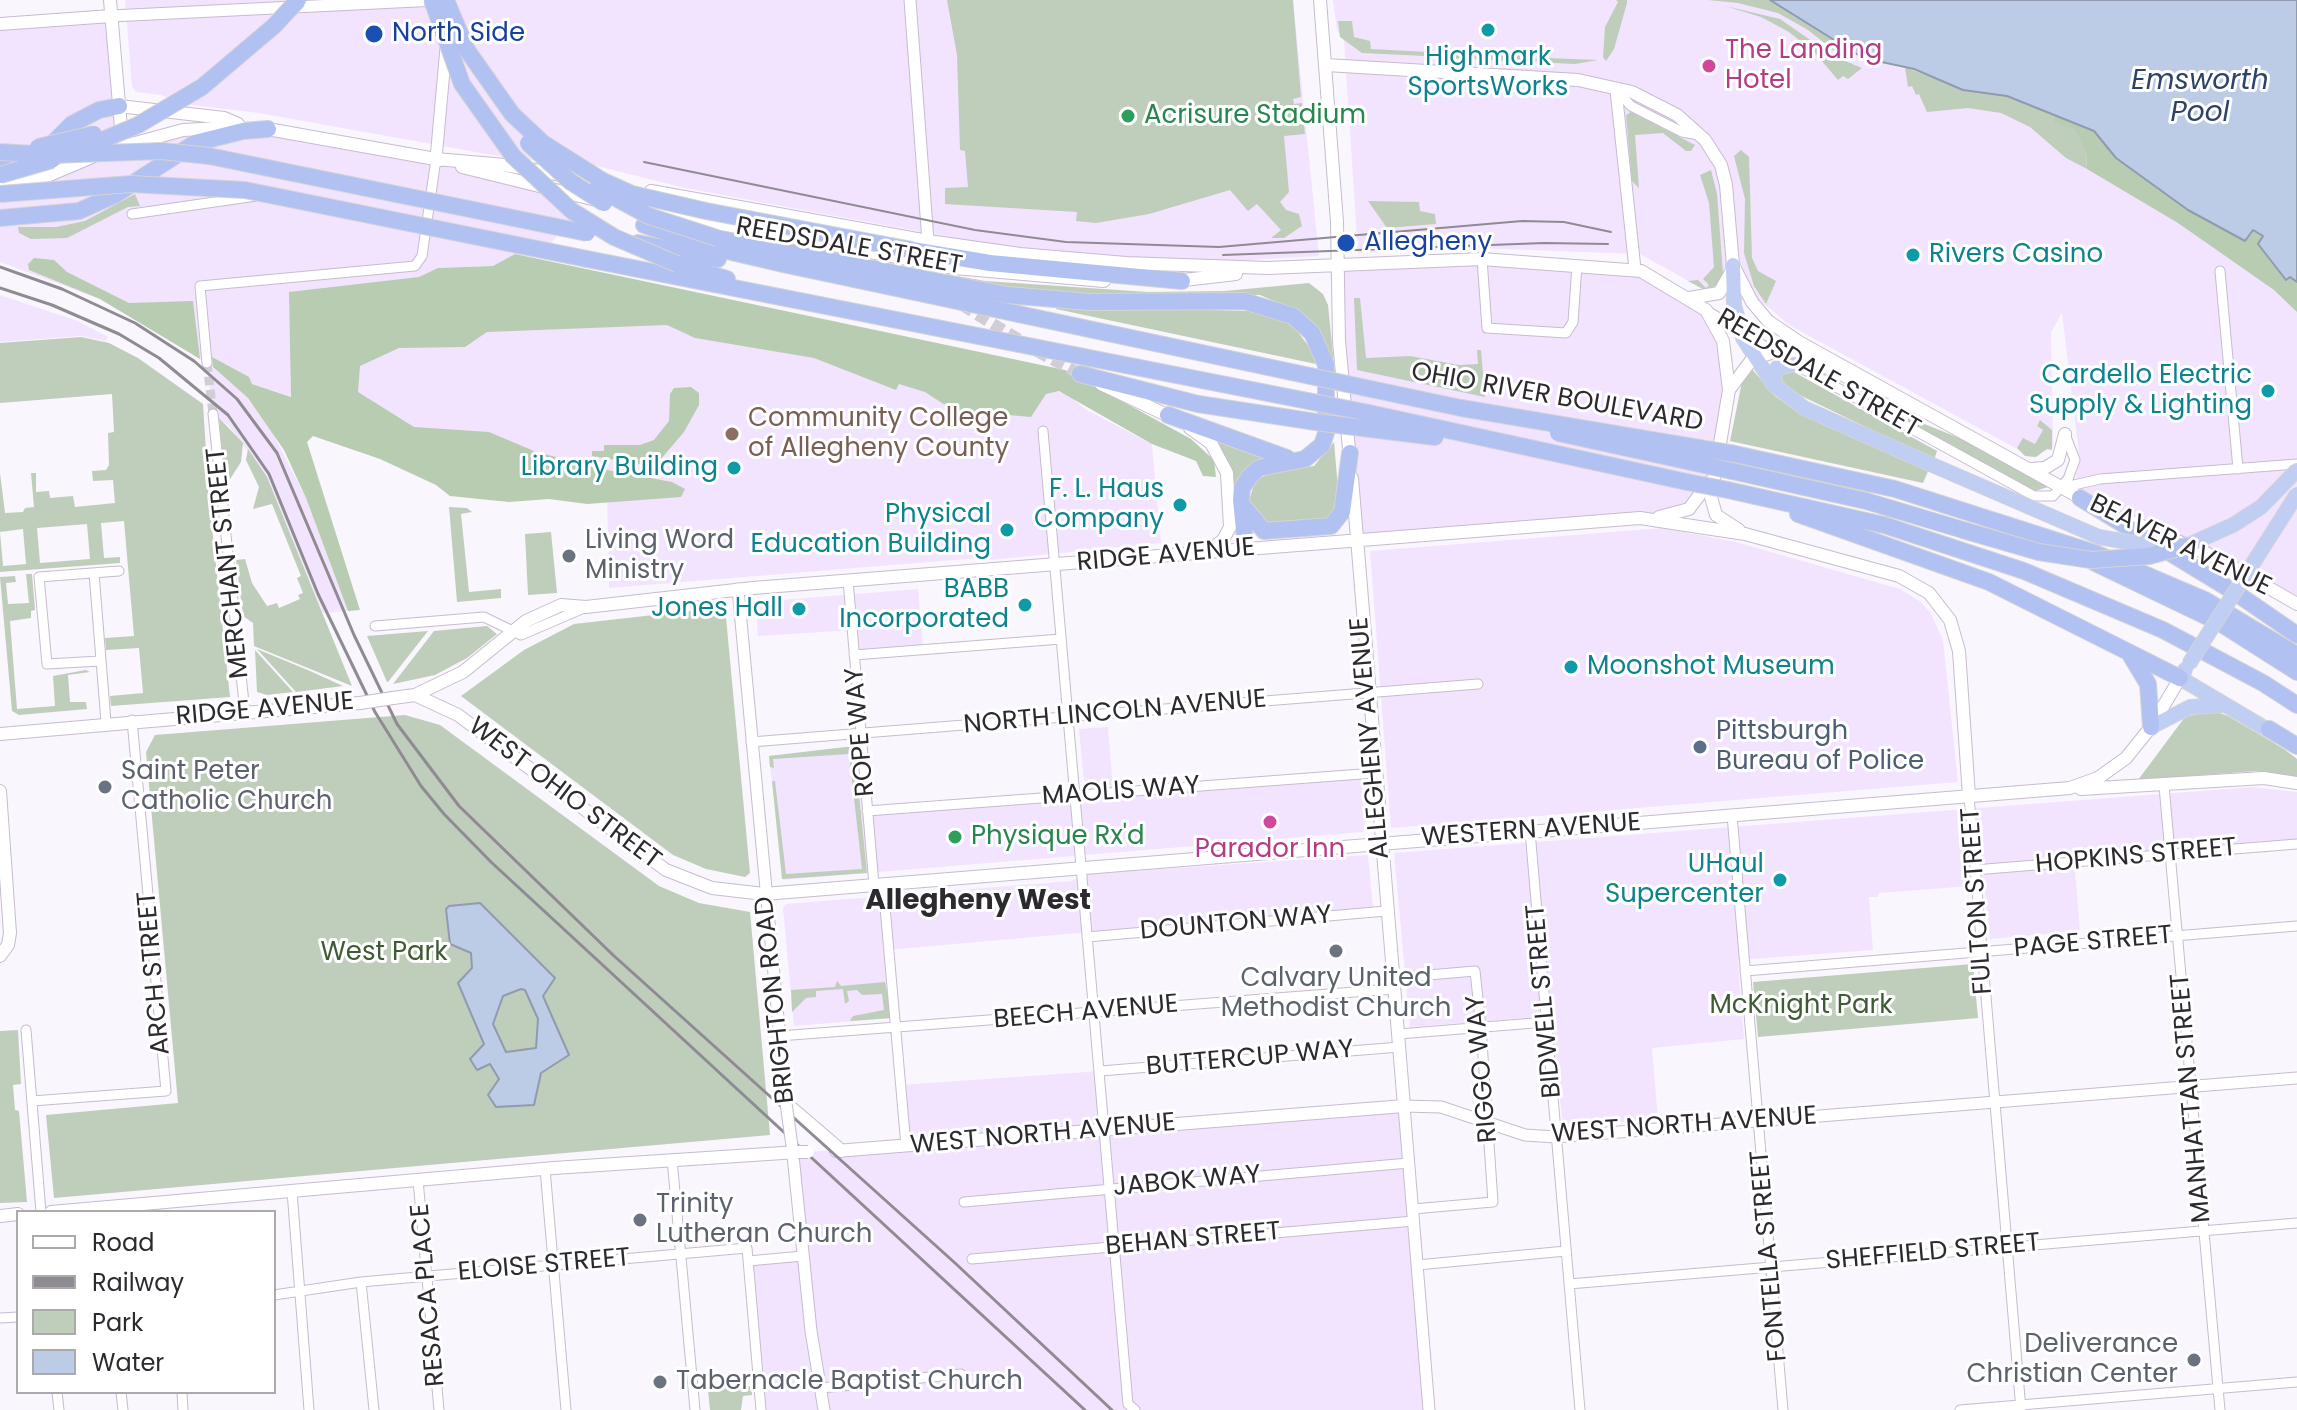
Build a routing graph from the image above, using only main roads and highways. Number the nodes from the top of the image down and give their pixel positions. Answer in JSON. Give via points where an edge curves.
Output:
{"nodes":[{"id":1,"x":110,"y":0,"type":"edge"},
{"id":2,"x":299,"y":0,"type":"edge"},
{"id":3,"x":432,"y":0,"type":"edge"},
{"id":4,"x":443,"y":0,"type":"edge"},
{"id":5,"x":1320,"y":0,"type":"edge"},
{"id":6,"x":111,"y":16,"type":"junction"},
{"id":7,"x":0,"y":24,"type":"edge"},
{"id":8,"x":1326,"y":65,"type":"junction"},
{"id":9,"x":119,"y":106,"type":"junction"},
{"id":10,"x":245,"y":127,"type":"junction"},
{"id":11,"x":268,"y":129,"type":"junction"},
{"id":12,"x":122,"y":146,"type":"junction"},
{"id":13,"x":0,"y":152,"type":"edge"},
{"id":14,"x":436,"y":159,"type":"junction"},
{"id":15,"x":24,"y":162,"type":"junction"},
{"id":16,"x":0,"y":165,"type":"edge"},
{"id":17,"x":0,"y":175,"type":"edge"},
{"id":18,"x":0,"y":186,"type":"edge"},
{"id":19,"x":0,"y":194,"type":"edge"},
{"id":20,"x":0,"y":218,"type":"edge"},
{"id":21,"x":749,"y":229,"type":"junction"},
{"id":22,"x":783,"y":264,"type":"junction"},
{"id":23,"x":1336,"y":264,"type":"junction"},
{"id":24,"x":1733,"y":265,"type":"junction"},
{"id":25,"x":875,"y":267,"type":"dead end"},
{"id":26,"x":1268,"y":268,"type":"junction"},
{"id":27,"x":1182,"y":281,"type":"junction"},
{"id":28,"x":1689,"y":298,"type":"junction"},
{"id":29,"x":837,"y":308,"type":"junction"},
{"id":30,"x":1753,"y":358,"type":"junction"},
{"id":31,"x":1794,"y":364,"type":"road end"},
{"id":32,"x":1080,"y":374,"type":"joint"},
{"id":33,"x":1777,"y":388,"type":"junction"},
{"id":34,"x":1729,"y":390,"type":"junction"},
{"id":35,"x":1906,"y":401,"type":"junction"},
{"id":36,"x":1168,"y":415,"type":"junction"},
{"id":37,"x":1370,"y":421,"type":"junction"},
{"id":38,"x":2065,"y":434,"type":"road end"},
{"id":39,"x":1350,"y":453,"type":"junction"},
{"id":40,"x":1305,"y":459,"type":"junction"},
{"id":41,"x":1734,"y":462,"type":"junction"},
{"id":42,"x":2030,"y":469,"type":"junction"},
{"id":43,"x":2297,"y":470,"type":"edge"},
{"id":44,"x":1711,"y":479,"type":"junction"},
{"id":45,"x":2061,"y":488,"type":"joint"},
{"id":46,"x":1728,"y":490,"type":"junction"},
{"id":47,"x":2297,"y":494,"type":"edge"},
{"id":48,"x":2080,"y":498,"type":"junction"},
{"id":49,"x":1241,"y":500,"type":"junction"},
{"id":50,"x":1640,"y":518,"type":"junction"},
{"id":51,"x":1995,"y":518,"type":"junction"},
{"id":52,"x":1745,"y":534,"type":"junction"},
{"id":53,"x":1356,"y":540,"type":"junction"},
{"id":54,"x":2186,"y":546,"type":"junction"},
{"id":55,"x":1246,"y":549,"type":"junction"},
{"id":56,"x":1208,"y":552,"type":"junction"},
{"id":57,"x":2297,"y":604,"type":"edge"},
{"id":58,"x":2297,"y":635,"type":"edge"},
{"id":59,"x":2125,"y":649,"type":"junction"},
{"id":60,"x":2297,"y":655,"type":"edge"},
{"id":61,"x":2185,"y":671,"type":"junction"},
{"id":62,"x":2297,"y":672,"type":"edge"},
{"id":63,"x":415,"y":695,"type":"junction"},
{"id":64,"x":2228,"y":705,"type":"junction"},
{"id":65,"x":2297,"y":705,"type":"edge"},
{"id":66,"x":2151,"y":727,"type":"junction"},
{"id":67,"x":2269,"y":729,"type":"joint"},
{"id":68,"x":0,"y":734,"type":"edge"},
{"id":69,"x":2297,"y":748,"type":"edge"},
{"id":70,"x":2297,"y":783,"type":"edge"},
{"id":71,"x":2059,"y":789,"type":"junction"},
{"id":72,"x":0,"y":791,"type":"edge"},
{"id":73,"x":1969,"y":796,"type":"junction"},
{"id":74,"x":1,"y":819,"type":"edge"},
{"id":75,"x":1380,"y":842,"type":"junction"},
{"id":76,"x":764,"y":894,"type":"joint"},
{"id":77,"x":1,"y":955,"type":"edge"},
{"id":78,"x":786,"y":1101,"type":"road end"},
{"id":79,"x":1404,"y":1106,"type":"joint"},
{"id":80,"x":797,"y":1151,"type":"road end"},
{"id":81,"x":166,"y":1207,"type":"edge"},
{"id":82,"x":97,"y":1210,"type":"edge"}],
"edges":[{"from":1,"to":6,"type":"main road"},
{"from":2,"to":13,"type":"highway","bridge":true,"via":[[242,56],[165,106],[76,140]]},
{"from":2,"to":17,"type":"highway","bridge":true,"via":[[240,56],[173,105],[98,142]]},
{"from":3,"to":29,"type":"highway","bridge":true,"via":[[462,84],[486,122],[513,156],[572,211],[614,237],[677,264]]},
{"from":4,"to":22,"type":"highway","bridge":true,"via":[[475,76],[522,136],[571,182],[644,225]]},
{"from":4,"to":27,"type":"highway","bridge":true,"via":[[467,50],[512,114],[543,143],[632,194],[990,263]]},
{"from":4,"to":40,"type":"highway","bridge":true,"via":[[481,74],[542,145],[584,180],[649,216],[717,238],[1007,295],[1090,302],[1244,301],[1280,310],[1312,333],[1326,365],[1326,433],[1322,445]]},
{"from":5,"to":8,"type":"main road","name":"ALLEGHENY AVENUE"},
{"from":6,"to":7,"type":"main road"},
{"from":6,"to":9,"type":"main road"},
{"from":8,"to":23,"type":"main road","name":"ALLEGHENY AVENUE"},
{"from":8,"to":24,"type":"main road","via":[[1568,79],[1632,92],[1663,107],[1700,135],[1721,165]]},
{"from":9,"to":10,"type":"main road","name":"REEDSDALE STREET","via":[[224,118]]},
{"from":9,"to":12,"type":"main road"},
{"from":9,"to":15,"type":"highway","via":[[72,124]]},
{"from":10,"to":11,"type":"main road","name":"REEDSDALE STREET"},
{"from":10,"to":12,"type":"main road","name":"REEDSDALE STREET","via":[[183,130]]},
{"from":11,"to":14,"type":"main road","name":"REEDSDALE STREET"},
{"from":11,"to":20,"type":"highway","via":[[195,143],[115,195],[79,211]]},
{"from":12,"to":15,"type":"highway"},
{"from":12,"to":18,"type":"main road","name":"REEDSDALE STREET","via":[[47,176]]},
{"from":13,"to":22,"type":"highway","bridge":true,"via":[[162,151],[209,156],[723,260]]},
{"from":14,"to":21,"type":"main road","name":"REEDSDALE STREET","via":[[569,195]]},
{"from":14,"to":26,"type":"main road","name":"REEDSDALE STREET","via":[[505,165],[928,241],[1081,259]]},
{"from":15,"to":16,"type":"highway"},
{"from":19,"to":29,"type":"highway","bridge":true,"via":[[131,184],[245,190]]},
{"from":21,"to":25,"type":"main road"},
{"from":21,"to":27,"type":"main road","name":"REEDSDALE STREET","via":[[1007,275]]},
{"from":22,"to":41,"type":"highway","name":"OHIO RIVER BOULEVARD","bridge":true,"via":[[1461,408],[1608,445]]},
{"from":23,"to":26,"type":"main road","name":"REEDSDALE STREET"},
{"from":23,"to":28,"type":"main road","name":"REEDSDALE STREET","via":[[1482,259],[1635,269]]},
{"from":23,"to":39,"type":"main road","name":"ALLEGHENY AVENUE"},
{"from":24,"to":28,"type":"main road","via":[[1719,293]]},
{"from":24,"to":30,"type":"highway","via":[[1739,328]]},
{"from":24,"to":35,"type":"main road","name":"REEDSDALE STREET","via":[[1758,310],[1799,342]]},
{"from":26,"to":27,"type":"main road","name":"REEDSDALE STREET"},
{"from":28,"to":34,"type":"main road","name":"REEDSDALE STREET","via":[[1706,310],[1723,341]]},
{"from":29,"to":37,"type":"highway","name":"OHIO RIVER BOULEVARD","bridge":true,"via":[[1313,402]]},
{"from":30,"to":33,"type":"highway"},
{"from":30,"to":34,"type":"main road"},
{"from":30,"to":35,"type":"main road","via":[[1774,351],[1803,356],[1854,384]]},
{"from":31,"to":33,"type":"highway","via":[[1777,368]]},
{"from":32,"to":36,"type":"main road"},
{"from":32,"to":37,"type":"highway","bridge":true,"via":[[1198,404],[1316,422]]},
{"from":33,"to":54,"type":"highway","bridge":true,"via":[[1812,412],[2113,541]]},
{"from":34,"to":44,"type":"main road"},
{"from":35,"to":42,"type":"main road","name":"REEDSDALE STREET"},
{"from":36,"to":40,"type":"highway","via":[[1277,456]]},
{"from":36,"to":56,"type":"main road","via":[[1206,438],[1225,465],[1230,527]]},
{"from":37,"to":46,"type":"highway","name":"OHIO RIVER BOULEVARD","bridge":true},
{"from":38,"to":42,"type":"main road","via":[[2058,460]]},
{"from":39,"to":49,"type":"highway","via":[[1342,512],[1331,526],[1264,531]]},
{"from":39,"to":53,"type":"main road","name":"ALLEGHENY AVENUE"},
{"from":40,"to":49,"type":"highway","via":[[1259,468],[1242,488]]},
{"from":41,"to":51,"type":"highway","name":"OHIO RIVER BOULEVARD","via":[[1844,476]]},
{"from":41,"to":54,"type":"highway","bridge":true,"via":[[2039,552],[2091,560],[2149,556]]},
{"from":42,"to":45,"type":"main road","name":"REEDSDALE STREET"},
{"from":43,"to":54,"type":"highway","bridge":true,"via":[[2248,516]]},
{"from":44,"to":50,"type":"main road","via":[[1683,512]]},
{"from":44,"to":52,"type":"main road","via":[[1716,515]]},
{"from":45,"to":48,"type":"main road","name":"BEAVER AVENUE"},
{"from":46,"to":59,"type":"highway","via":[[1966,573]]},
{"from":46,"to":65,"type":"highway","name":"OHIO RIVER BOULEVARD","via":[[1884,525],[2024,571],[2163,630]]},
{"from":47,"to":61,"type":"highway","bridge":true},
{"from":48,"to":57,"type":"main road","name":"BEAVER AVENUE","via":[[2215,557]]},
{"from":48,"to":58,"type":"highway"},
{"from":49,"to":55,"type":"highway"},
{"from":50,"to":52,"type":"main road","name":"RIDGE AVENUE"},
{"from":50,"to":53,"type":"main road","name":"RIDGE AVENUE"},
{"from":51,"to":60,"type":"highway","name":"OHIO RIVER BOULEVARD","via":[[2158,577]]},
{"from":51,"to":62,"type":"highway","via":[[2192,608]]},
{"from":52,"to":73,"type":"main road","name":"FULTON STREET","via":[[1899,576],[1937,601],[1950,620],[1959,651]]},
{"from":53,"to":55,"type":"main road","name":"RIDGE AVENUE"},
{"from":53,"to":75,"type":"main road","name":"ALLEGHENY AVENUE"},
{"from":55,"to":56,"type":"main road","name":"RIDGE AVENUE"},
{"from":56,"to":63,"type":"main road","name":"RIDGE AVENUE","via":[[738,589],[586,607],[568,604],[552,607],[473,666]]},
{"from":59,"to":61,"type":"highway"},
{"from":59,"to":66,"type":"highway","via":[[2146,677]]},
{"from":61,"to":64,"type":"highway"},
{"from":61,"to":66,"type":"main road","name":"WESTERN AVENUE"},
{"from":63,"to":68,"type":"main road","name":"RIDGE AVENUE","bridge":true},
{"from":63,"to":76,"type":"main road","name":"WEST OHIO STREET","via":[[458,715],[666,870],[712,888]]},
{"from":64,"to":66,"type":"highway","via":[[2190,707]]},
{"from":64,"to":67,"type":"highway"},
{"from":66,"to":71,"type":"main road","name":"WESTERN AVENUE","via":[[2107,773]]},
{"from":67,"to":69,"type":"highway"},
{"from":70,"to":71,"type":"main road","name":"WESTERN AVENUE","via":[[2251,779]]},
{"from":71,"to":73,"type":"main road","name":"WESTERN AVENUE"},
{"from":72,"to":74,"type":"main road"},
{"from":73,"to":75,"type":"main road","name":"WESTERN AVENUE"},
{"from":74,"to":77,"type":"main road","via":[[10,933]]},
{"from":75,"to":76,"type":"main road","name":"WESTERN AVENUE"},
{"from":75,"to":79,"type":"main road","name":"ALLEGHENY AVENUE"},
{"from":78,"to":79,"type":"main road","name":"WEST NORTH AVENUE","via":[[839,1151]]},
{"from":80,"to":81,"type":"main road","via":[[292,1191]]},
{"from":81,"to":82,"type":"main road"}]}
